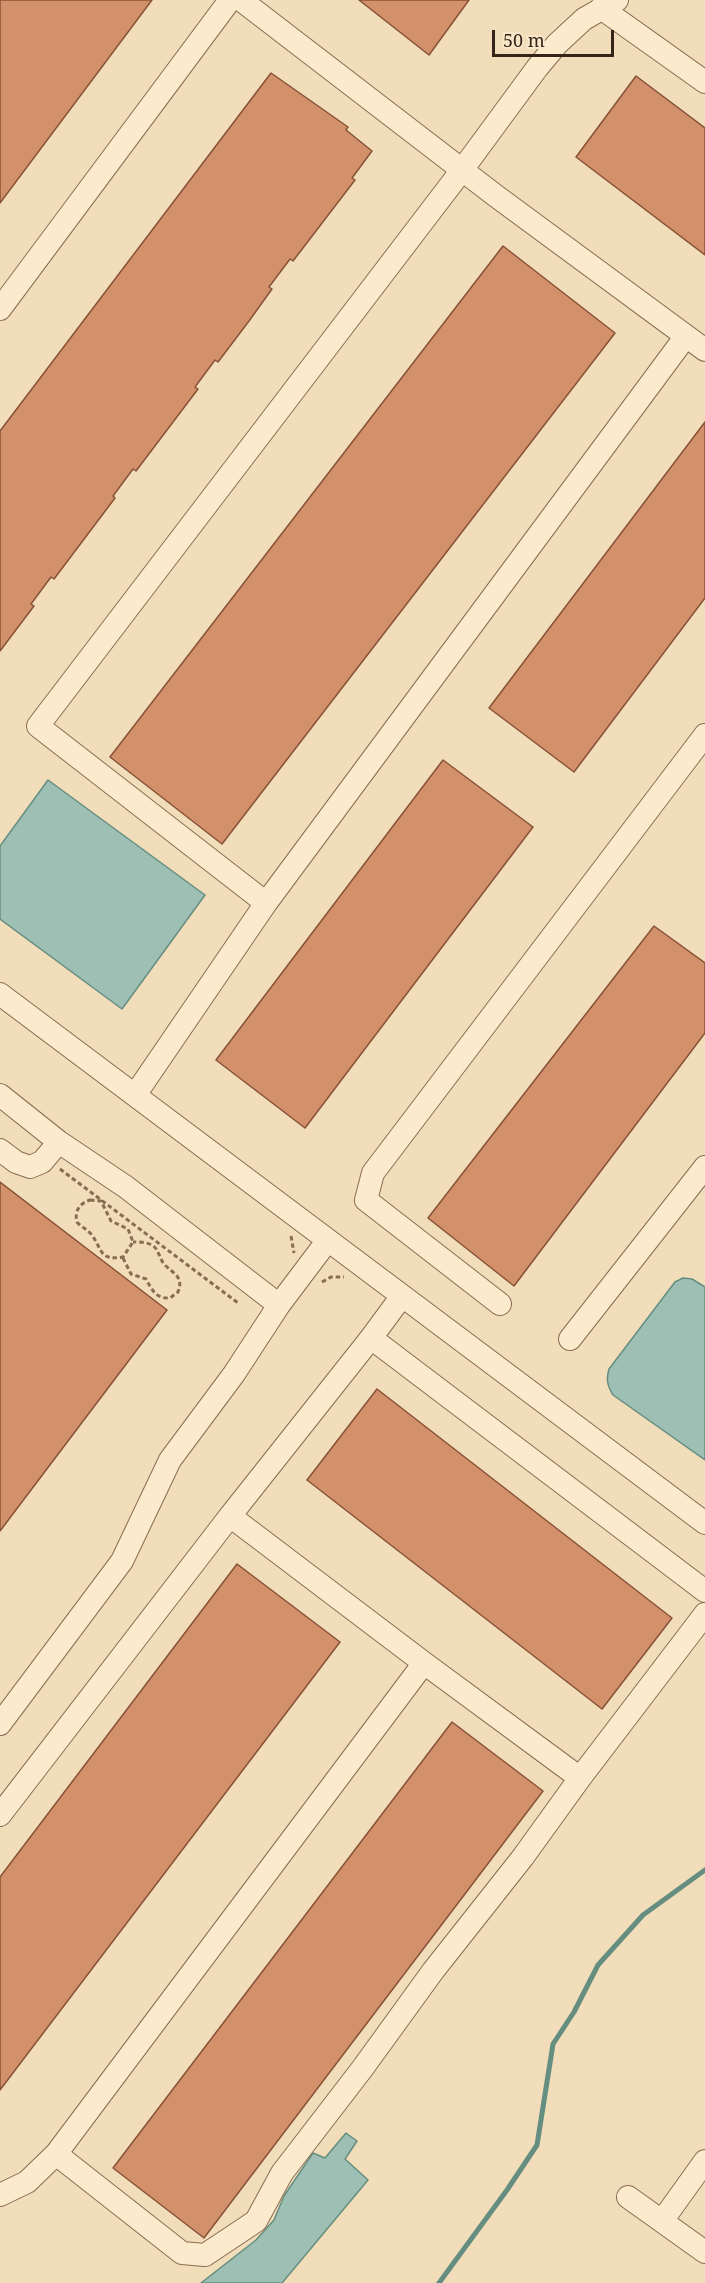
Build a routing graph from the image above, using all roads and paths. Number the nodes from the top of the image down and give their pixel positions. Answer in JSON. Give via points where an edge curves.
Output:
{"nodes":[{"id":1,"x":230,"y":0,"type":"edge"},
{"id":2,"x":241,"y":0,"type":"edge"},
{"id":3,"x":609,"y":4,"type":"edge"},
{"id":4,"x":705,"y":82,"type":"edge"},
{"id":5,"x":462,"y":170,"type":"junction"},
{"id":6,"x":0,"y":309,"type":"edge"},
{"id":7,"x":686,"y":336,"type":"junction"},
{"id":8,"x":705,"y":350,"type":"edge"},
{"id":9,"x":705,"y":735,"type":"edge"},
{"id":10,"x":266,"y":903,"type":"junction"},
{"id":11,"x":0,"y":994,"type":"edge"},
{"id":12,"x":0,"y":1095,"type":"edge"},
{"id":13,"x":135,"y":1095,"type":"junction"},
{"id":14,"x":59,"y":1142,"type":"junction"},
{"id":15,"x":0,"y":1150,"type":"edge"},
{"id":16,"x":53,"y":1164,"type":"dead end"},
{"id":17,"x":705,"y":1167,"type":"edge"},
{"id":18,"x":101,"y":1202,"type":"junction"},
{"id":19,"x":328,"y":1240,"type":"junction"},
{"id":20,"x":133,"y":1242,"type":"junction"},
{"id":21,"x":123,"y":1257,"type":"junction"},
{"id":22,"x":348,"y":1278,"type":"dead end"},
{"id":23,"x":317,"y":1287,"type":"dead end"},
{"id":24,"x":402,"y":1296,"type":"junction"},
{"id":25,"x":238,"y":1303,"type":"dead end"},
{"id":26,"x":500,"y":1304,"type":"dead end"},
{"id":27,"x":279,"y":1305,"type":"junction"},
{"id":28,"x":371,"y":1338,"type":"junction"},
{"id":29,"x":570,"y":1339,"type":"dead end"},
{"id":30,"x":230,"y":1516,"type":"junction"},
{"id":31,"x":705,"y":1523,"type":"edge"},
{"id":32,"x":705,"y":1591,"type":"edge"},
{"id":33,"x":705,"y":1614,"type":"edge"},
{"id":34,"x":424,"y":1663,"type":"junction"},
{"id":35,"x":0,"y":1724,"type":"edge"},
{"id":36,"x":580,"y":1778,"type":"junction"},
{"id":37,"x":0,"y":1815,"type":"edge"},
{"id":38,"x":56,"y":2154,"type":"junction"},
{"id":39,"x":705,"y":2161,"type":"edge"},
{"id":40,"x":0,"y":2195,"type":"edge"},
{"id":41,"x":628,"y":2197,"type":"dead end"},
{"id":42,"x":662,"y":2221,"type":"junction"},
{"id":43,"x":705,"y":2252,"type":"edge"}],
"edges":[{"from":1,"to":6,"type":"street"},
{"from":2,"to":5,"type":"street"},
{"from":3,"to":4,"type":"street"},
{"from":3,"to":5,"type":"street","via":[[584,19],[557,44]]},
{"from":5,"to":7,"type":"street"},
{"from":5,"to":10,"type":"street","via":[[38,726]]},
{"from":7,"to":8,"type":"street"},
{"from":7,"to":10,"type":"street"},
{"from":9,"to":26,"type":"street","via":[[373,1173],[366,1200]]},
{"from":10,"to":13,"type":"street"},
{"from":11,"to":13,"type":"street"},
{"from":12,"to":14,"type":"street"},
{"from":13,"to":19,"type":"street"},
{"from":14,"to":15,"type":"street","via":[[42,1162],[30,1167]]},
{"from":14,"to":27,"type":"street","via":[[126,1187]]},
{"from":16,"to":18,"type":"path"},
{"from":17,"to":29,"type":"street"},
{"from":18,"to":20,"type":"path","via":[[111,1221],[128,1229]]},
{"from":18,"to":21,"type":"path","via":[[90,1200],[80,1205],[77,1221],[92,1235],[101,1253]]},
{"from":18,"to":25,"type":"path"},
{"from":19,"to":24,"type":"street"},
{"from":19,"to":27,"type":"street"},
{"from":20,"to":21,"type":"path"},
{"from":20,"to":21,"type":"path","via":[[154,1246],[164,1264],[177,1274],[178,1292],[170,1298],[159,1297],[146,1279],[131,1274]]},
{"from":22,"to":23,"type":"path","via":[[331,1277]]},
{"from":24,"to":28,"type":"street"},
{"from":24,"to":31,"type":"street"},
{"from":27,"to":35,"type":"street","via":[[170,1460],[122,1561]]},
{"from":28,"to":30,"type":"street"},
{"from":28,"to":32,"type":"street"},
{"from":30,"to":34,"type":"street"},
{"from":30,"to":37,"type":"street"},
{"from":33,"to":36,"type":"street"},
{"from":34,"to":36,"type":"street"},
{"from":34,"to":38,"type":"street"},
{"from":36,"to":38,"type":"street","via":[[282,2173],[256,2221],[236,2236],[205,2255],[182,2253]]},
{"from":38,"to":40,"type":"street","via":[[27,2182]]},
{"from":39,"to":42,"type":"street"},
{"from":41,"to":42,"type":"street"},
{"from":42,"to":43,"type":"street"}]}
